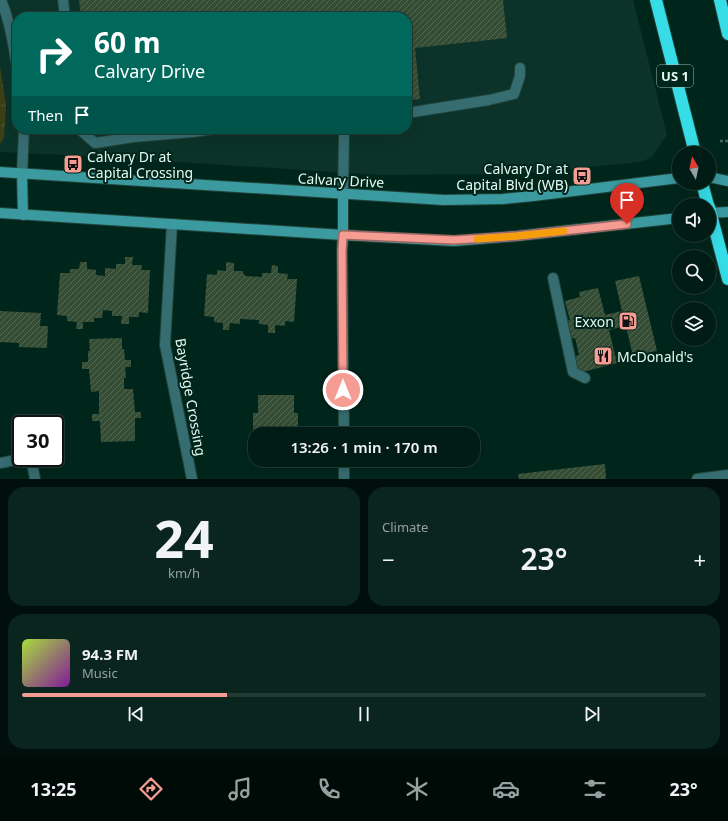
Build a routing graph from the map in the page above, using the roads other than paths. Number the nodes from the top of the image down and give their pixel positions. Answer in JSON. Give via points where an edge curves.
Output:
{"nodes":[{"id":1,"x":63,"y":0,"type":"edge"},
{"id":2,"x":656,"y":0,"type":"edge"},
{"id":3,"x":720,"y":0,"type":"edge"},
{"id":4,"x":3,"y":1,"type":"edge"},
{"id":5,"x":64,"y":12,"type":"edge"},
{"id":6,"x":728,"y":34,"type":"edge"},
{"id":7,"x":12,"y":40,"type":"edge"},
{"id":8,"x":520,"y":68,"type":"dead end"},
{"id":9,"x":412,"y":112,"type":"edge"},
{"id":10,"x":24,"y":134,"type":"edge"},
{"id":11,"x":85,"y":134,"type":"edge"},
{"id":12,"x":157,"y":134,"type":"edge"},
{"id":13,"x":344,"y":134,"type":"edge"},
{"id":14,"x":693,"y":146,"type":"edge"},
{"id":15,"x":0,"y":172,"type":"edge"},
{"id":16,"x":22,"y":174,"type":"junction"},
{"id":17,"x":716,"y":178,"type":"edge"},
{"id":18,"x":672,"y":179,"type":"edge"},
{"id":19,"x":728,"y":181,"type":"edge"},
{"id":20,"x":343,"y":194,"type":"junction"},
{"id":21,"x":716,"y":210,"type":"edge"},
{"id":22,"x":728,"y":212,"type":"edge"},
{"id":23,"x":0,"y":213,"type":"edge"},
{"id":24,"x":23,"y":215,"type":"junction"},
{"id":25,"x":672,"y":219,"type":"edge"},
{"id":26,"x":172,"y":224,"type":"junction"},
{"id":27,"x":343,"y":235,"type":"junction"},
{"id":28,"x":716,"y":235,"type":"edge"},
{"id":29,"x":553,"y":278,"type":"dead end"},
{"id":30,"x":728,"y":279,"type":"edge"},
{"id":31,"x":585,"y":378,"type":"dead end"},
{"id":32,"x":344,"y":427,"type":"edge"},
{"id":33,"x":12,"y":460,"type":"edge"},
{"id":34,"x":0,"y":462,"type":"edge"},
{"id":35,"x":32,"y":467,"type":"edge"},
{"id":36,"x":344,"y":467,"type":"edge"},
{"id":37,"x":728,"y":474,"type":"edge"},
{"id":38,"x":34,"y":479,"type":"edge"},
{"id":39,"x":192,"y":479,"type":"edge"},
{"id":40,"x":344,"y":479,"type":"edge"},
{"id":41,"x":697,"y":479,"type":"edge"}],
"edges":[{"from":1,"to":5,"type":"street"},
{"from":2,"to":14,"type":"highway","number":"US 1"},
{"from":3,"to":6,"type":"highway"},
{"from":4,"to":7,"type":"street"},
{"from":8,"to":9,"type":"street","via":[[514,94]]},
{"from":10,"to":16,"type":"street"},
{"from":11,"to":12,"type":"street","via":[[95,143]]},
{"from":13,"to":20,"type":"street"},
{"from":15,"to":16,"type":"street","name":"Calvary Drive"},
{"from":16,"to":20,"type":"street","name":"Calvary Drive"},
{"from":16,"to":24,"type":"street"},
{"from":17,"to":19,"type":"street"},
{"from":18,"to":20,"type":"street","name":"Calvary Drive","via":[[503,199],[444,200]]},
{"from":20,"to":27,"type":"street"},
{"from":21,"to":22,"type":"street"},
{"from":23,"to":24,"type":"street"},
{"from":24,"to":26,"type":"street"},
{"from":25,"to":27,"type":"street","via":[[517,236],[454,240]]},
{"from":26,"to":27,"type":"street"},
{"from":26,"to":39,"type":"street","name":"Bayridge Crossing","via":[[165,345]]},
{"from":27,"to":32,"type":"street"},
{"from":28,"to":30,"type":"highway"},
{"from":29,"to":31,"type":"street","via":[[573,372]]},
{"from":33,"to":34,"type":"street"},
{"from":35,"to":38,"type":"street"},
{"from":36,"to":40,"type":"street"},
{"from":37,"to":41,"type":"street"}]}
